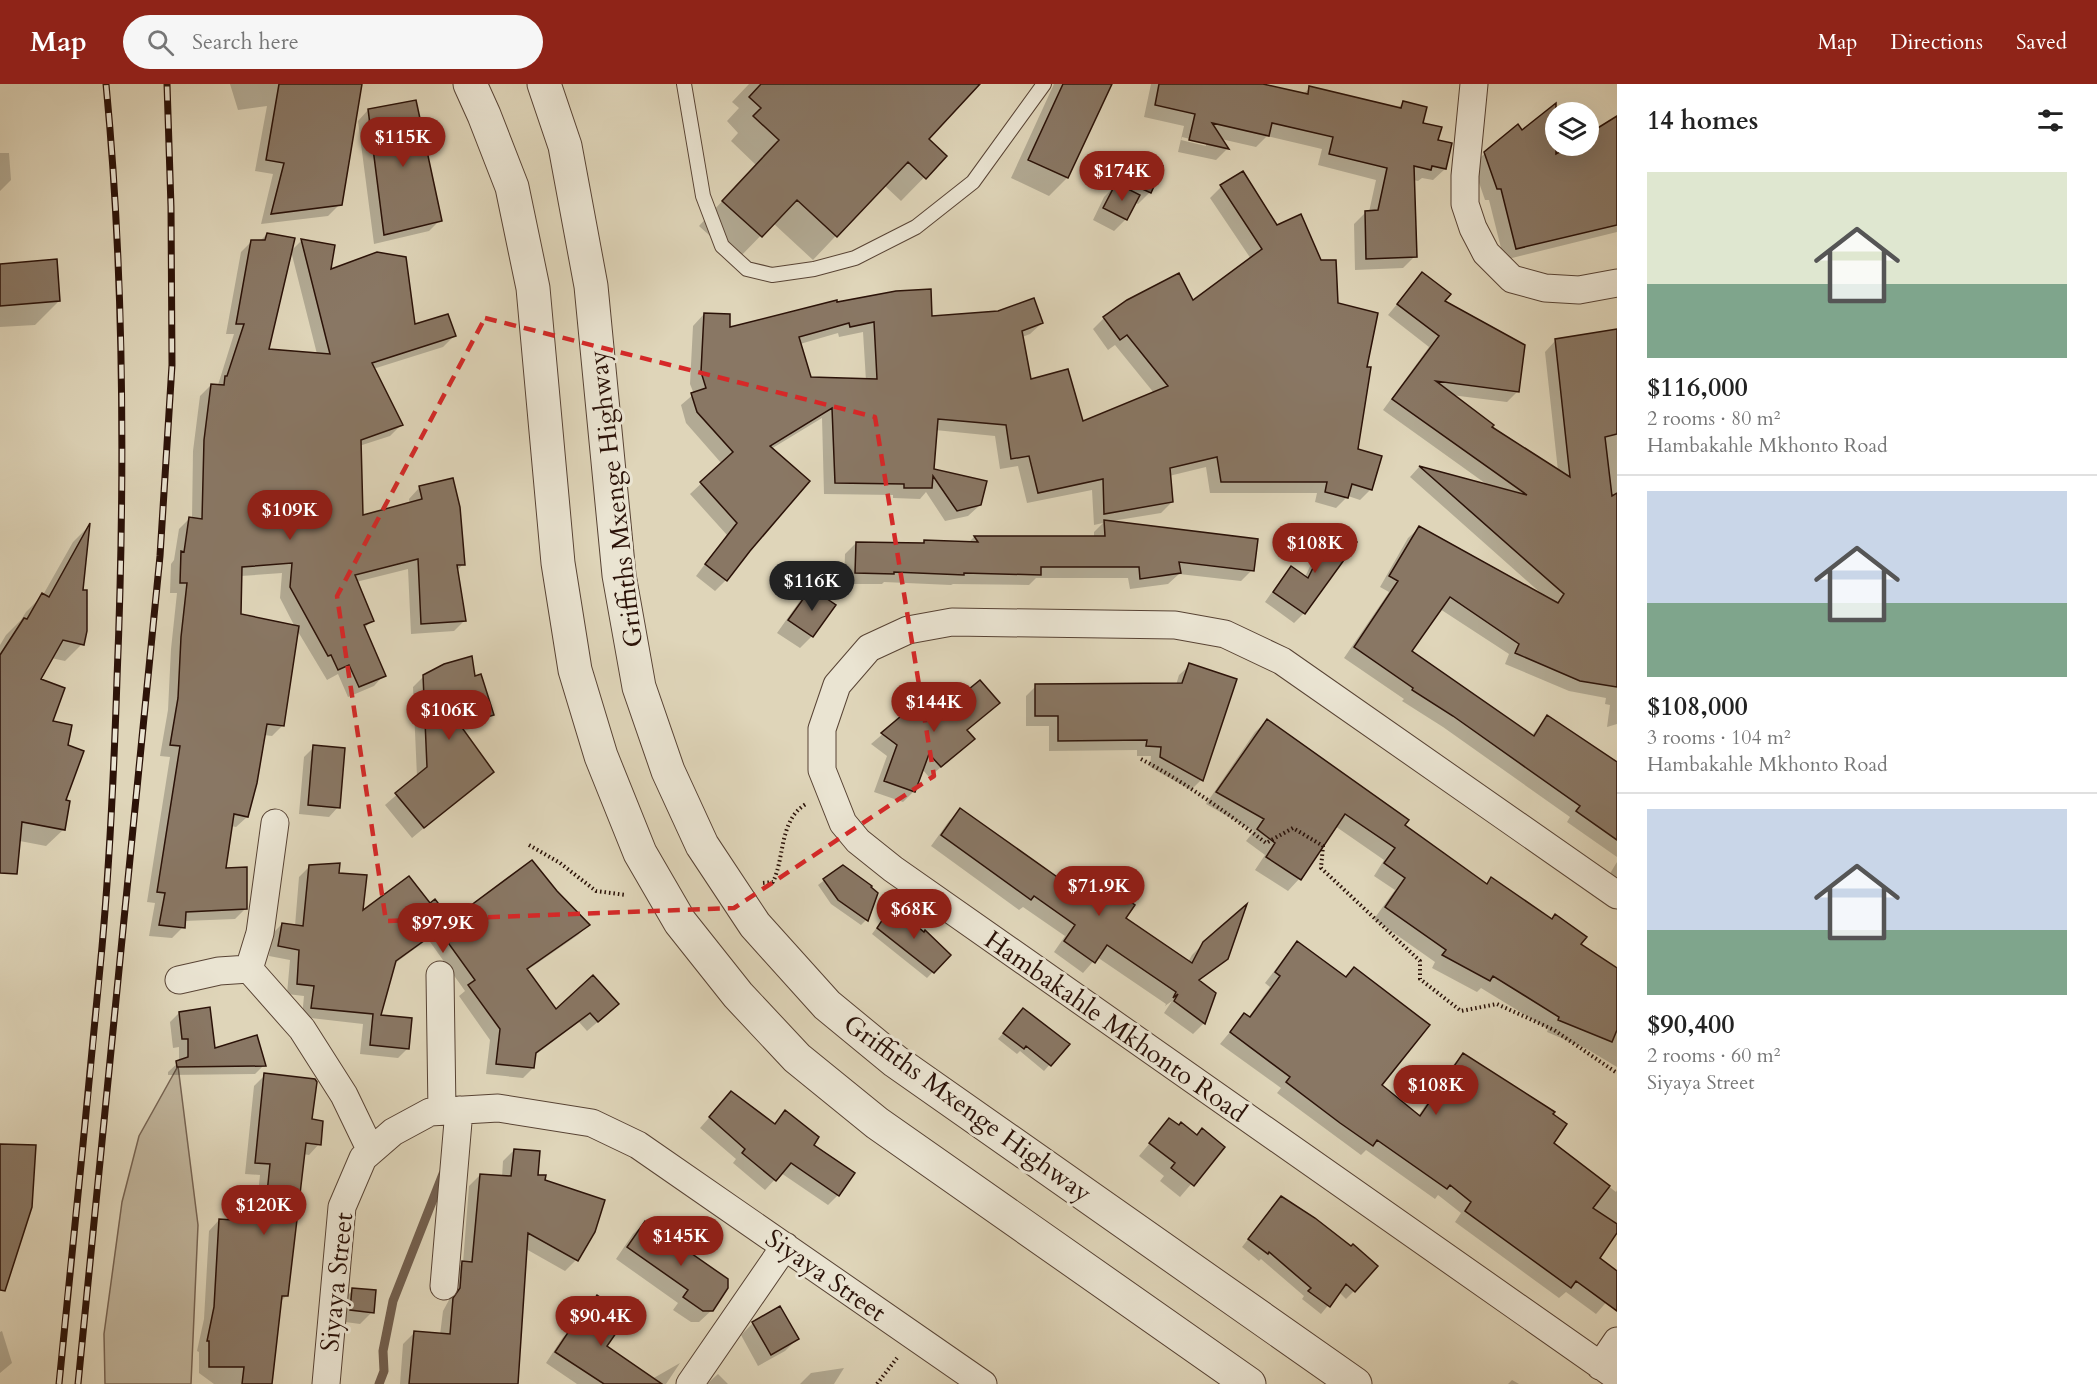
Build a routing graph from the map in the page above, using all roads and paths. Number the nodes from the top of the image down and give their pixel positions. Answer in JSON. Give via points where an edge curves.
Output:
{"nodes":[{"id":1,"x":470,"y":84,"type":"edge"},
{"id":2,"x":544,"y":84,"type":"edge"},
{"id":3,"x":684,"y":84,"type":"edge"},
{"id":4,"x":1044,"y":84,"type":"edge"},
{"id":5,"x":1474,"y":84,"type":"edge"},
{"id":6,"x":1617,"y":283,"type":"edge"},
{"id":7,"x":1141,"y":759,"type":"dead end"},
{"id":8,"x":830,"y":790,"type":"junction"},
{"id":9,"x":275,"y":824,"type":"dead end"},
{"id":10,"x":529,"y":845,"type":"dead end"},
{"id":11,"x":728,"y":885,"type":"junction"},
{"id":12,"x":663,"y":893,"type":"junction"},
{"id":13,"x":1617,"y":895,"type":"edge"},
{"id":14,"x":249,"y":969,"type":"junction"},
{"id":15,"x":440,"y":975,"type":"dead end"},
{"id":16,"x":179,"y":980,"type":"dead end"},
{"id":17,"x":1617,"y":1073,"type":"edge"},
{"id":18,"x":451,"y":1111,"type":"junction"},
{"id":19,"x":371,"y":1151,"type":"junction"},
{"id":20,"x":785,"y":1246,"type":"junction"},
{"id":21,"x":444,"y":1286,"type":"dead end"},
{"id":22,"x":1617,"y":1341,"type":"edge"},
{"id":23,"x":1607,"y":1375,"type":"edge"},
{"id":24,"x":326,"y":1384,"type":"edge"},
{"id":25,"x":690,"y":1384,"type":"edge"},
{"id":26,"x":983,"y":1384,"type":"edge"},
{"id":27,"x":1249,"y":1384,"type":"edge"},
{"id":28,"x":1355,"y":1384,"type":"edge"}],
"edges":[{"from":1,"to":12,"type":"street","via":[[512,187],[533,288],[558,563],[575,670],[601,756],[640,853]]},
{"from":2,"to":11,"type":"street","name":"Griffiths Mxenge Highway","via":[[565,146],[591,286],[619,574],[639,687],[668,771],[702,845]]},
{"from":3,"to":4,"type":"lane","via":[[703,196],[722,246],[747,269],[772,275],[855,258],[916,227],[973,182]]},
{"from":5,"to":6,"type":"street","via":[[1465,204],[1486,253],[1512,279],[1545,288],[1578,290]]},
{"from":7,"to":17,"type":"path","via":[[1171,775],[1266,843],[1293,828],[1323,846],[1321,868],[1420,961],[1420,979],[1461,1011],[1497,1004],[1554,1030]]},
{"from":8,"to":11,"type":"path","via":[[795,810],[787,824],[773,882]]},
{"from":8,"to":13,"type":"street","name":"Hambakahle Mkhonto Road","via":[[822,770],[822,729],[837,685],[869,648],[908,630],[952,622],[1175,625],[1225,634],[1282,660]]},
{"from":8,"to":23,"type":"street","name":"Hambakahle Mkhonto Road","via":[[843,823],[858,841],[893,869]]},
{"from":9,"to":14,"type":"street","via":[[260,933]]},
{"from":10,"to":12,"type":"path","via":[[596,891],[617,895]]},
{"from":11,"to":28,"type":"street","name":"Griffiths Mxenge Highway","via":[[755,925],[827,1005],[895,1061]]},
{"from":12,"to":27,"type":"street","via":[[680,922],[738,995],[798,1058],[877,1123]]},
{"from":14,"to":16,"type":"street"},
{"from":14,"to":19,"type":"street","via":[[302,1029],[344,1095]]},
{"from":15,"to":18,"type":"street"},
{"from":18,"to":19,"type":"street","name":"Siyaya Street","via":[[430,1112],[393,1132]]},
{"from":18,"to":20,"type":"street","name":"Siyaya Street","via":[[498,1108],[592,1123],[638,1145]]},
{"from":18,"to":21,"type":"street"},
{"from":19,"to":24,"type":"street","name":"Siyaya Street","via":[[363,1158],[342,1207]]},
{"from":20,"to":25,"type":"street"},
{"from":20,"to":26,"type":"street","name":"Siyaya Street"},
{"from":22,"to":23,"type":"street"}]}
